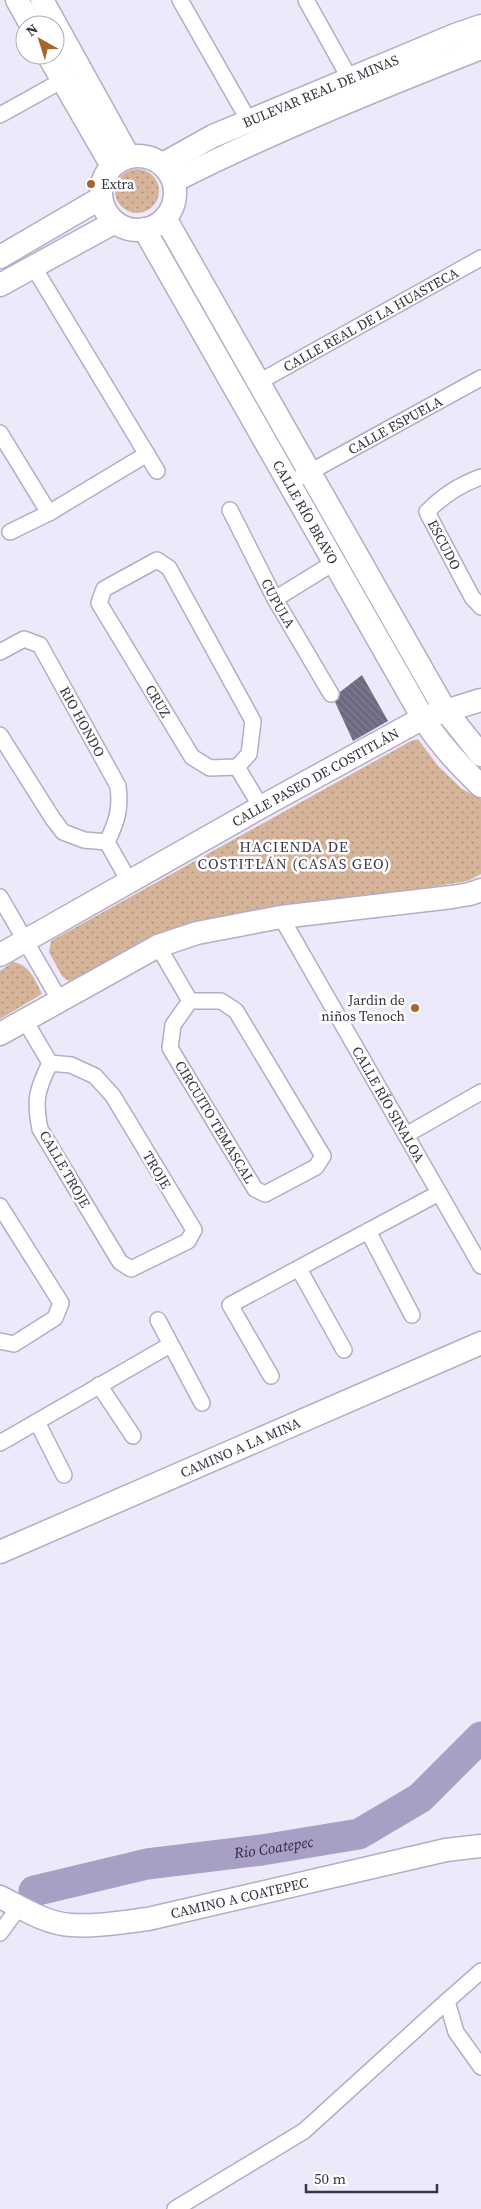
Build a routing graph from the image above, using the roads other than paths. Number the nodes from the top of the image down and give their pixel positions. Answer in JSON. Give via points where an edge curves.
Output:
{"nodes":[{"id":1,"x":17,"y":0,"type":"edge"},
{"id":2,"x":42,"y":0,"type":"edge"},
{"id":3,"x":180,"y":0,"type":"edge"},
{"id":4,"x":306,"y":0,"type":"edge"},
{"id":5,"x":25,"y":15,"type":"edge"},
{"id":6,"x":481,"y":26,"type":"edge"},
{"id":7,"x":481,"y":48,"type":"edge"},
{"id":8,"x":54,"y":65,"type":"edge"},
{"id":9,"x":350,"y":79,"type":"junction"},
{"id":10,"x":62,"y":80,"type":"junction"},
{"id":11,"x":0,"y":115,"type":"edge"},
{"id":12,"x":249,"y":121,"type":"junction"},
{"id":13,"x":121,"y":162,"type":"junction"},
{"id":14,"x":168,"y":173,"type":"junction"},
{"id":15,"x":101,"y":198,"type":"junction"},
{"id":16,"x":165,"y":218,"type":"junction"},
{"id":17,"x":115,"y":222,"type":"junction"},
{"id":18,"x":144,"y":230,"type":"junction"},
{"id":19,"x":0,"y":257,"type":"edge"},
{"id":20,"x":481,"y":258,"type":"edge"},
{"id":21,"x":32,"y":266,"type":"junction"},
{"id":22,"x":0,"y":285,"type":"edge"},
{"id":23,"x":481,"y":378,"type":"edge"},
{"id":24,"x":259,"y":382,"type":"junction"},
{"id":25,"x":0,"y":433,"type":"edge"},
{"id":26,"x":146,"y":454,"type":"junction"},
{"id":27,"x":157,"y":471,"type":"dead end"},
{"id":28,"x":311,"y":474,"type":"junction"},
{"id":29,"x":481,"y":477,"type":"edge"},
{"id":30,"x":290,"y":484,"type":"junction"},
{"id":31,"x":230,"y":510,"type":"dead end"},
{"id":32,"x":49,"y":513,"type":"junction"},
{"id":33,"x":10,"y":532,"type":"dead end"},
{"id":34,"x":335,"y":562,"type":"junction"},
{"id":35,"x":275,"y":599,"type":"junction"},
{"id":36,"x":481,"y":607,"type":"edge"},
{"id":37,"x":0,"y":652,"type":"edge"},
{"id":38,"x":331,"y":694,"type":"dead end"},
{"id":39,"x":481,"y":700,"type":"edge"},
{"id":40,"x":444,"y":710,"type":"junction"},
{"id":41,"x":423,"y":718,"type":"junction"},
{"id":42,"x":0,"y":735,"type":"edge"},
{"id":43,"x":481,"y":754,"type":"edge"},
{"id":44,"x":237,"y":767,"type":"junction"},
{"id":45,"x":481,"y":786,"type":"edge"},
{"id":46,"x":261,"y":807,"type":"junction"},
{"id":47,"x":107,"y":842,"type":"junction"},
{"id":48,"x":130,"y":883,"type":"junction"},
{"id":49,"x":481,"y":890,"type":"edge"},
{"id":50,"x":0,"y":897,"type":"edge"},
{"id":51,"x":281,"y":917,"type":"junction"},
{"id":52,"x":25,"y":941,"type":"junction"},
{"id":53,"x":158,"y":946,"type":"junction"},
{"id":54,"x":0,"y":955,"type":"edge"},
{"id":55,"x":59,"y":999,"type":"junction"},
{"id":56,"x":190,"y":1001,"type":"junction"},
{"id":57,"x":24,"y":1019,"type":"junction"},
{"id":58,"x":0,"y":1034,"type":"edge"},
{"id":59,"x":50,"y":1063,"type":"junction"},
{"id":60,"x":481,"y":1092,"type":"edge"},
{"id":61,"x":406,"y":1136,"type":"junction"},
{"id":62,"x":439,"y":1193,"type":"junction"},
{"id":63,"x":0,"y":1206,"type":"edge"},
{"id":64,"x":368,"y":1231,"type":"junction"},
{"id":65,"x":120,"y":1262,"type":"joint"},
{"id":66,"x":481,"y":1266,"type":"edge"},
{"id":67,"x":298,"y":1269,"type":"junction"},
{"id":68,"x":412,"y":1315,"type":"dead end"},
{"id":69,"x":158,"y":1320,"type":"dead end"},
{"id":70,"x":0,"y":1342,"type":"edge"},
{"id":71,"x":481,"y":1343,"type":"edge"},
{"id":72,"x":170,"y":1345,"type":"junction"},
{"id":73,"x":344,"y":1350,"type":"dead end"},
{"id":74,"x":271,"y":1376,"type":"dead end"},
{"id":75,"x":99,"y":1385,"type":"junction"},
{"id":76,"x":202,"y":1403,"type":"dead end"},
{"id":77,"x":36,"y":1422,"type":"junction"},
{"id":78,"x":133,"y":1436,"type":"dead end"},
{"id":79,"x":0,"y":1442,"type":"edge"},
{"id":80,"x":64,"y":1475,"type":"dead end"},
{"id":81,"x":0,"y":1552,"type":"edge"},
{"id":82,"x":481,"y":1846,"type":"edge"},
{"id":83,"x":10,"y":1902,"type":"edge"},
{"id":84,"x":0,"y":1933,"type":"edge"},
{"id":85,"x":481,"y":1972,"type":"edge"},
{"id":86,"x":446,"y":2001,"type":"junction"},
{"id":87,"x":481,"y":2066,"type":"edge"},
{"id":88,"x":175,"y":2209,"type":"edge"}],
"edges":[{"from":1,"to":5,"type":"street"},
{"from":2,"to":13,"type":"street"},
{"from":3,"to":12,"type":"street"},
{"from":4,"to":9,"type":"street"},
{"from":6,"to":9,"type":"street","name":"BULEVAR REAL DE MINAS"},
{"from":7,"to":14,"type":"street","name":"BULEVAR REAL DE MINAS","via":[[241,147]]},
{"from":8,"to":10,"type":"street"},
{"from":9,"to":12,"type":"street","name":"BULEVAR REAL DE MINAS"},
{"from":10,"to":11,"type":"street"},
{"from":10,"to":13,"type":"street"},
{"from":12,"to":14,"type":"street","name":"BULEVAR REAL DE MINAS","via":[[213,136]]},
{"from":13,"to":14,"type":"street","via":[[141,156],[152,158]]},
{"from":13,"to":15,"type":"street","via":[[103,181]]},
{"from":14,"to":16,"type":"street","via":[[174,200]]},
{"from":15,"to":17,"type":"street","via":[[108,216]]},
{"from":15,"to":19,"type":"street"},
{"from":16,"to":18,"type":"street"},
{"from":16,"to":24,"type":"street","name":"CALLE RÍO BRAVO"},
{"from":17,"to":18,"type":"street"},
{"from":17,"to":21,"type":"street"},
{"from":18,"to":30,"type":"street","name":"CALLE RÍO BRAVO"},
{"from":20,"to":24,"type":"street","name":"CALLE REAL DE LA HUASTECA"},
{"from":21,"to":22,"type":"street"},
{"from":21,"to":26,"type":"street"},
{"from":23,"to":28,"type":"street","name":"CALLE ESPUELA"},
{"from":24,"to":28,"type":"street","name":"CALLE RÍO BRAVO"},
{"from":25,"to":32,"type":"street"},
{"from":26,"to":27,"type":"street"},
{"from":26,"to":32,"type":"street"},
{"from":28,"to":30,"type":"street","name":"CALLE ESPUELA"},
{"from":28,"to":40,"type":"street","name":"CALLE RÍO BRAVO"},
{"from":29,"to":36,"type":"street","name":"ESCUDO","via":[[441,497],[427,512],[472,597]]},
{"from":30,"to":34,"type":"street","name":"CALLE RÍO BRAVO"},
{"from":31,"to":35,"type":"street","name":"CUPULA"},
{"from":32,"to":33,"type":"street"},
{"from":34,"to":35,"type":"street"},
{"from":34,"to":41,"type":"street","name":"CALLE RÍO BRAVO"},
{"from":35,"to":38,"type":"street","name":"CUPULA"},
{"from":37,"to":47,"type":"street","name":"RIO HONDO","via":[[24,639],[40,645],[118,786],[120,803],[116,824]]},
{"from":39,"to":40,"type":"street","name":"CALLE PASEO DE COSTITLÁN"},
{"from":40,"to":41,"type":"street","name":"CALLE PASEO DE COSTITLÁN"},
{"from":40,"to":43,"type":"street","name":"CALLE RÍO BRAVO"},
{"from":41,"to":45,"type":"street","name":"CALLE RÍO BRAVO","via":[[456,762]]},
{"from":41,"to":46,"type":"street","name":"CALLE PASEO DE COSTITLÁN"},
{"from":42,"to":47,"type":"street","via":[[63,832],[84,840]]},
{"from":44,"to":44,"type":"street","name":"CRUZ","via":[[249,754],[253,721],[169,568],[157,560],[104,589],[99,603],[192,757],[210,768]]},
{"from":44,"to":46,"type":"street"},
{"from":46,"to":48,"type":"street","name":"CALLE PASEO DE COSTITLÁN"},
{"from":47,"to":48,"type":"street"},
{"from":48,"to":52,"type":"street","name":"CALLE PASEO DE COSTITLÁN"},
{"from":49,"to":51,"type":"street","via":[[452,897]]},
{"from":50,"to":52,"type":"street"},
{"from":51,"to":53,"type":"street","via":[[197,933]]},
{"from":51,"to":61,"type":"street","name":"CALLE RÍO SINALOA"},
{"from":52,"to":54,"type":"street","name":"CALLE PASEO DE COSTITLÁN"},
{"from":52,"to":55,"type":"street"},
{"from":53,"to":55,"type":"street"},
{"from":53,"to":56,"type":"street"},
{"from":55,"to":57,"type":"street"},
{"from":56,"to":56,"type":"street","name":"CIRCUITO TEMASCAL","via":[[221,1001],[236,1011],[323,1156],[316,1167],[266,1194],[255,1189],[170,1048],[173,1025]]},
{"from":57,"to":58,"type":"street"},
{"from":57,"to":59,"type":"street"},
{"from":59,"to":65,"type":"street","name":"CALLE TROJE","via":[[41,1082],[36,1106],[40,1129]]},
{"from":59,"to":65,"type":"street","name":"TROJE","via":[[71,1065],[95,1076],[113,1096],[194,1230],[188,1241],[131,1269]]},
{"from":60,"to":61,"type":"street"},
{"from":61,"to":62,"type":"street","name":"CALLE RÍO SINALOA"},
{"from":62,"to":64,"type":"street"},
{"from":62,"to":66,"type":"street","name":"CALLE RÍO SINALOA"},
{"from":63,"to":70,"type":"street","via":[[61,1303],[55,1318],[14,1344]]},
{"from":64,"to":67,"type":"street"},
{"from":64,"to":68,"type":"street"},
{"from":67,"to":73,"type":"street"},
{"from":67,"to":74,"type":"street","via":[[230,1305]]},
{"from":69,"to":72,"type":"street"},
{"from":71,"to":81,"type":"street","name":"CAMINO A LA MINA"},
{"from":72,"to":75,"type":"street"},
{"from":72,"to":76,"type":"street"},
{"from":75,"to":77,"type":"street"},
{"from":75,"to":78,"type":"street"},
{"from":77,"to":79,"type":"street"},
{"from":77,"to":80,"type":"street"},
{"from":82,"to":83,"type":"street","name":"CAMINO A COATEPEC","via":[[446,1850],[148,1919],[107,1924],[70,1925],[45,1919]]},
{"from":83,"to":84,"type":"street"},
{"from":85,"to":86,"type":"street"},
{"from":86,"to":87,"type":"street","via":[[456,2032]]},
{"from":86,"to":88,"type":"street","via":[[304,2130]]}]}
